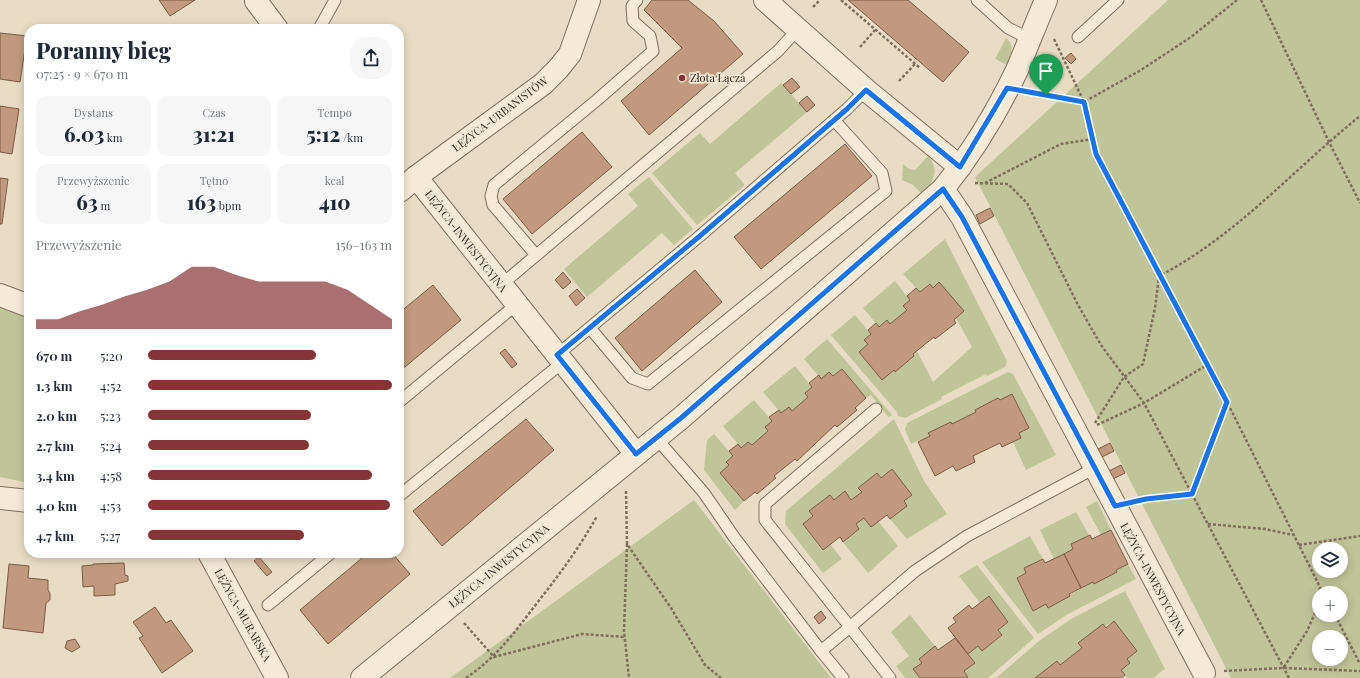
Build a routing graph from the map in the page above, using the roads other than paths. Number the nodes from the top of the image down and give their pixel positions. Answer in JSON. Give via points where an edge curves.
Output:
{"nodes":[{"id":1,"x":335,"y":0,"type":"edge"},
{"id":2,"x":589,"y":0,"type":"edge"},
{"id":3,"x":637,"y":0,"type":"edge"},
{"id":4,"x":765,"y":0,"type":"edge"},
{"id":5,"x":977,"y":0,"type":"edge"},
{"id":6,"x":1046,"y":0,"type":"edge"},
{"id":7,"x":1118,"y":0,"type":"edge"},
{"id":8,"x":256,"y":1,"type":"edge"},
{"id":9,"x":273,"y":24,"type":"edge"},
{"id":10,"x":322,"y":24,"type":"edge"},
{"id":11,"x":1034,"y":29,"type":"junction"},
{"id":12,"x":798,"y":30,"type":"junction"},
{"id":13,"x":1078,"y":37,"type":"dead end"},
{"id":14,"x":866,"y":90,"type":"junction"},
{"id":15,"x":834,"y":120,"type":"junction"},
{"id":16,"x":951,"y":179,"type":"junction"},
{"id":17,"x":404,"y":187,"type":"edge"},
{"id":18,"x":536,"y":255,"type":"junction"},
{"id":19,"x":501,"y":285,"type":"junction"},
{"id":20,"x":0,"y":295,"type":"edge"},
{"id":21,"x":24,"y":304,"type":"edge"},
{"id":22,"x":516,"y":304,"type":"junction"},
{"id":23,"x":590,"y":328,"type":"junction"},
{"id":24,"x":560,"y":359,"type":"junction"},
{"id":25,"x":404,"y":398,"type":"edge"},
{"id":26,"x":876,"y":409,"type":"dead end"},
{"id":27,"x":656,"y":438,"type":"junction"},
{"id":28,"x":630,"y":458,"type":"junction"},
{"id":29,"x":1095,"y":468,"type":"junction"},
{"id":30,"x":404,"y":492,"type":"edge"},
{"id":31,"x":0,"y":498,"type":"edge"},
{"id":32,"x":24,"y":500,"type":"edge"},
{"id":33,"x":213,"y":558,"type":"edge"},
{"id":34,"x":325,"y":558,"type":"edge"},
{"id":35,"x":268,"y":605,"type":"dead end"},
{"id":36,"x":850,"y":627,"type":"junction"},
{"id":37,"x":821,"y":651,"type":"junction"},
{"id":38,"x":1200,"y":676,"type":"edge"},
{"id":39,"x":276,"y":678,"type":"edge"},
{"id":40,"x":362,"y":678,"type":"edge"},
{"id":41,"x":843,"y":678,"type":"edge"},
{"id":42,"x":890,"y":678,"type":"edge"}],
"edges":[{"from":1,"to":10,"type":"lane"},
{"from":2,"to":17,"type":"street","name":"ŁĘŻYCA-URBANISTÓW","via":[[570,54],[558,69],[543,84]]},
{"from":3,"to":18,"type":"lane","via":[[632,6],[633,21],[650,36],[653,51],[598,100],[494,185],[490,196],[493,205]]},
{"from":4,"to":12,"type":"street","name":"ŁĘŻYCA-INWESTYCYJNA"},
{"from":5,"to":11,"type":"lane","via":[[1008,28]]},
{"from":6,"to":11,"type":"street","name":"ŁĘŻYCA-INWESTYCYJNA"},
{"from":7,"to":13,"type":"lane"},
{"from":8,"to":9,"type":"street"},
{"from":11,"to":16,"type":"street","name":"ŁĘŻYCA-INWESTYCYJNA","via":[[1007,88]]},
{"from":12,"to":14,"type":"street","name":"ŁĘŻYCA-INWESTYCYJNA"},
{"from":12,"to":18,"type":"lane","via":[[778,51]]},
{"from":14,"to":15,"type":"lane"},
{"from":14,"to":16,"type":"street","name":"ŁĘŻYCA-INWESTYCYJNA"},
{"from":15,"to":23,"type":"lane"},
{"from":15,"to":23,"type":"lane","via":[[882,173],[886,191],[648,384],[632,378]]},
{"from":16,"to":27,"type":"street","name":"ŁĘŻYCA-INWESTYCYJNA"},
{"from":16,"to":29,"type":"street","name":"ŁĘŻYCA-INWESTYCYJNA","via":[[962,217]]},
{"from":17,"to":19,"type":"street","name":"ŁĘŻYCA-INWESTYCYJNA"},
{"from":18,"to":19,"type":"lane"},
{"from":19,"to":22,"type":"street","name":"ŁĘŻYCA-INWESTYCYJNA"},
{"from":20,"to":21,"type":"street"},
{"from":22,"to":24,"type":"street","name":"ŁĘŻYCA-INWESTYCYJNA"},
{"from":22,"to":25,"type":"lane"},
{"from":23,"to":24,"type":"lane"},
{"from":24,"to":28,"type":"street","name":"ŁĘŻYCA-INWESTYCYJNA"},
{"from":24,"to":30,"type":"lane"},
{"from":26,"to":36,"type":"lane","via":[[765,504],[765,520]]},
{"from":27,"to":28,"type":"street","name":"ŁĘŻYCA-INWESTYCYJNA"},
{"from":27,"to":37,"type":"lane","via":[[704,493],[734,537]]},
{"from":28,"to":40,"type":"street","name":"ŁĘŻYCA-INWESTYCYJNA"},
{"from":29,"to":36,"type":"lane","via":[[967,536],[915,571]]},
{"from":29,"to":38,"type":"street","name":"ŁĘŻYCA-INWESTYCYJNA"},
{"from":31,"to":32,"type":"street"},
{"from":33,"to":39,"type":"street","name":"ŁĘŻYCA-MURARSKA"},
{"from":34,"to":35,"type":"lane"},
{"from":36,"to":37,"type":"lane"},
{"from":36,"to":42,"type":"lane"},
{"from":37,"to":41,"type":"lane"}]}
